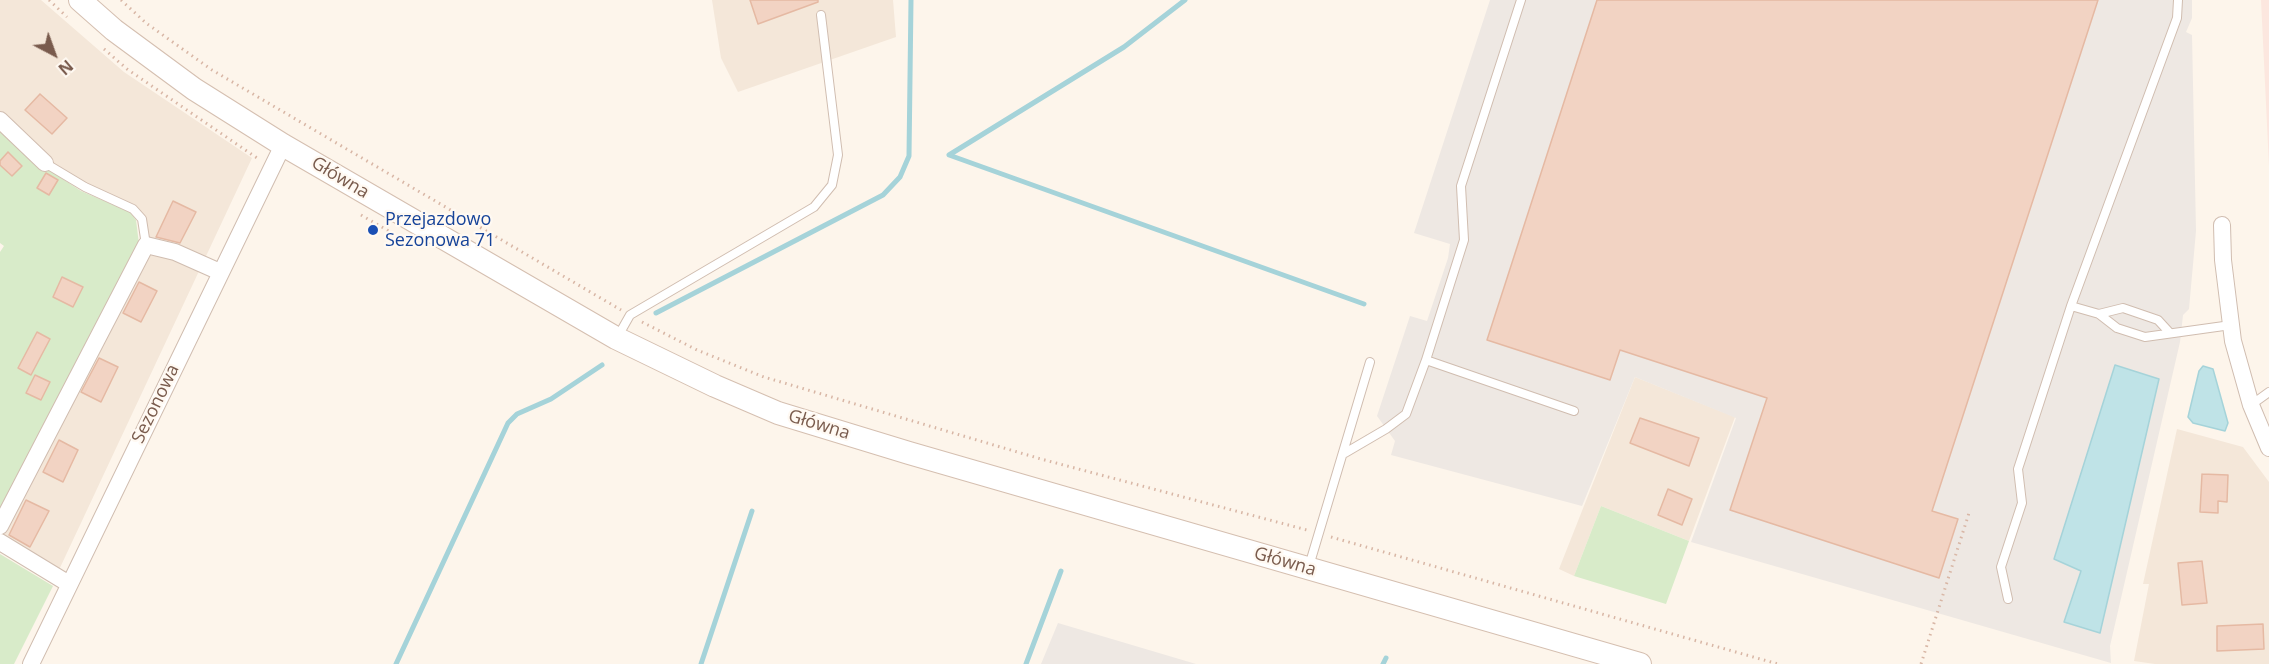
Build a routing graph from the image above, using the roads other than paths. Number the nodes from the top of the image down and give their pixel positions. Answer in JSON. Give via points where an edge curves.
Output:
{"nodes":[{"id":1,"x":80,"y":0,"type":"edge"},
{"id":2,"x":1521,"y":0,"type":"edge"},
{"id":3,"x":2178,"y":0,"type":"edge"},
{"id":4,"x":821,"y":15,"type":"dead end"},
{"id":5,"x":0,"y":120,"type":"edge"},
{"id":6,"x":283,"y":145,"type":"junction"},
{"id":7,"x":45,"y":162,"type":"joint"},
{"id":8,"x":2222,"y":225,"type":"dead end"},
{"id":9,"x":146,"y":245,"type":"junction"},
{"id":10,"x":220,"y":272,"type":"junction"},
{"id":11,"x":2071,"y":306,"type":"junction"},
{"id":12,"x":2098,"y":314,"type":"junction"},
{"id":13,"x":2230,"y":325,"type":"junction"},
{"id":14,"x":2169,"y":332,"type":"junction"},
{"id":15,"x":616,"y":338,"type":"junction"},
{"id":16,"x":1426,"y":360,"type":"junction"},
{"id":17,"x":1370,"y":362,"type":"dead end"},
{"id":18,"x":2269,"y":392,"type":"edge"},
{"id":19,"x":2251,"y":405,"type":"junction"},
{"id":20,"x":1574,"y":411,"type":"dead end"},
{"id":21,"x":2269,"y":448,"type":"edge"},
{"id":22,"x":1345,"y":453,"type":"junction"},
{"id":23,"x":0,"y":526,"type":"edge"},
{"id":24,"x":0,"y":542,"type":"edge"},
{"id":25,"x":1309,"y":569,"type":"junction"},
{"id":26,"x":69,"y":584,"type":"junction"},
{"id":27,"x":2008,"y":599,"type":"dead end"},
{"id":28,"x":31,"y":664,"type":"edge"},
{"id":29,"x":1640,"y":664,"type":"edge"}],
"edges":[{"from":1,"to":6,"type":"main road","name":"Główna","via":[[194,89]]},
{"from":2,"to":16,"type":"lane","via":[[1461,186],[1464,240]]},
{"from":3,"to":11,"type":"lane","via":[[2177,18]]},
{"from":4,"to":15,"type":"lane","via":[[838,155],[832,185],[814,207],[630,315]]},
{"from":5,"to":7,"type":"street"},
{"from":6,"to":10,"type":"street","name":"Sezonowa"},
{"from":6,"to":15,"type":"main road","name":"Główna"},
{"from":7,"to":9,"type":"lane","via":[[85,187],[133,208],[142,219]]},
{"from":8,"to":13,"type":"street"},
{"from":9,"to":10,"type":"street","via":[[175,252]]},
{"from":9,"to":23,"type":"street"},
{"from":10,"to":26,"type":"street","name":"Sezonowa"},
{"from":11,"to":12,"type":"lane"},
{"from":11,"to":27,"type":"lane","via":[[2018,469],[2022,503],[2001,567]]},
{"from":12,"to":14,"type":"lane","via":[[2117,328],[2145,337]]},
{"from":12,"to":14,"type":"lane","via":[[2124,308],[2158,320]]},
{"from":13,"to":14,"type":"lane"},
{"from":13,"to":19,"type":"street"},
{"from":15,"to":25,"type":"main road","name":"Główna","via":[[778,413]]},
{"from":16,"to":20,"type":"lane"},
{"from":16,"to":22,"type":"lane","via":[[1406,414]]},
{"from":17,"to":22,"type":"lane"},
{"from":18,"to":19,"type":"lane"},
{"from":19,"to":21,"type":"street"},
{"from":22,"to":25,"type":"lane"},
{"from":24,"to":26,"type":"street"},
{"from":25,"to":29,"type":"main road","name":"Główna"},
{"from":26,"to":28,"type":"street","name":"Sezonowa"}]}
